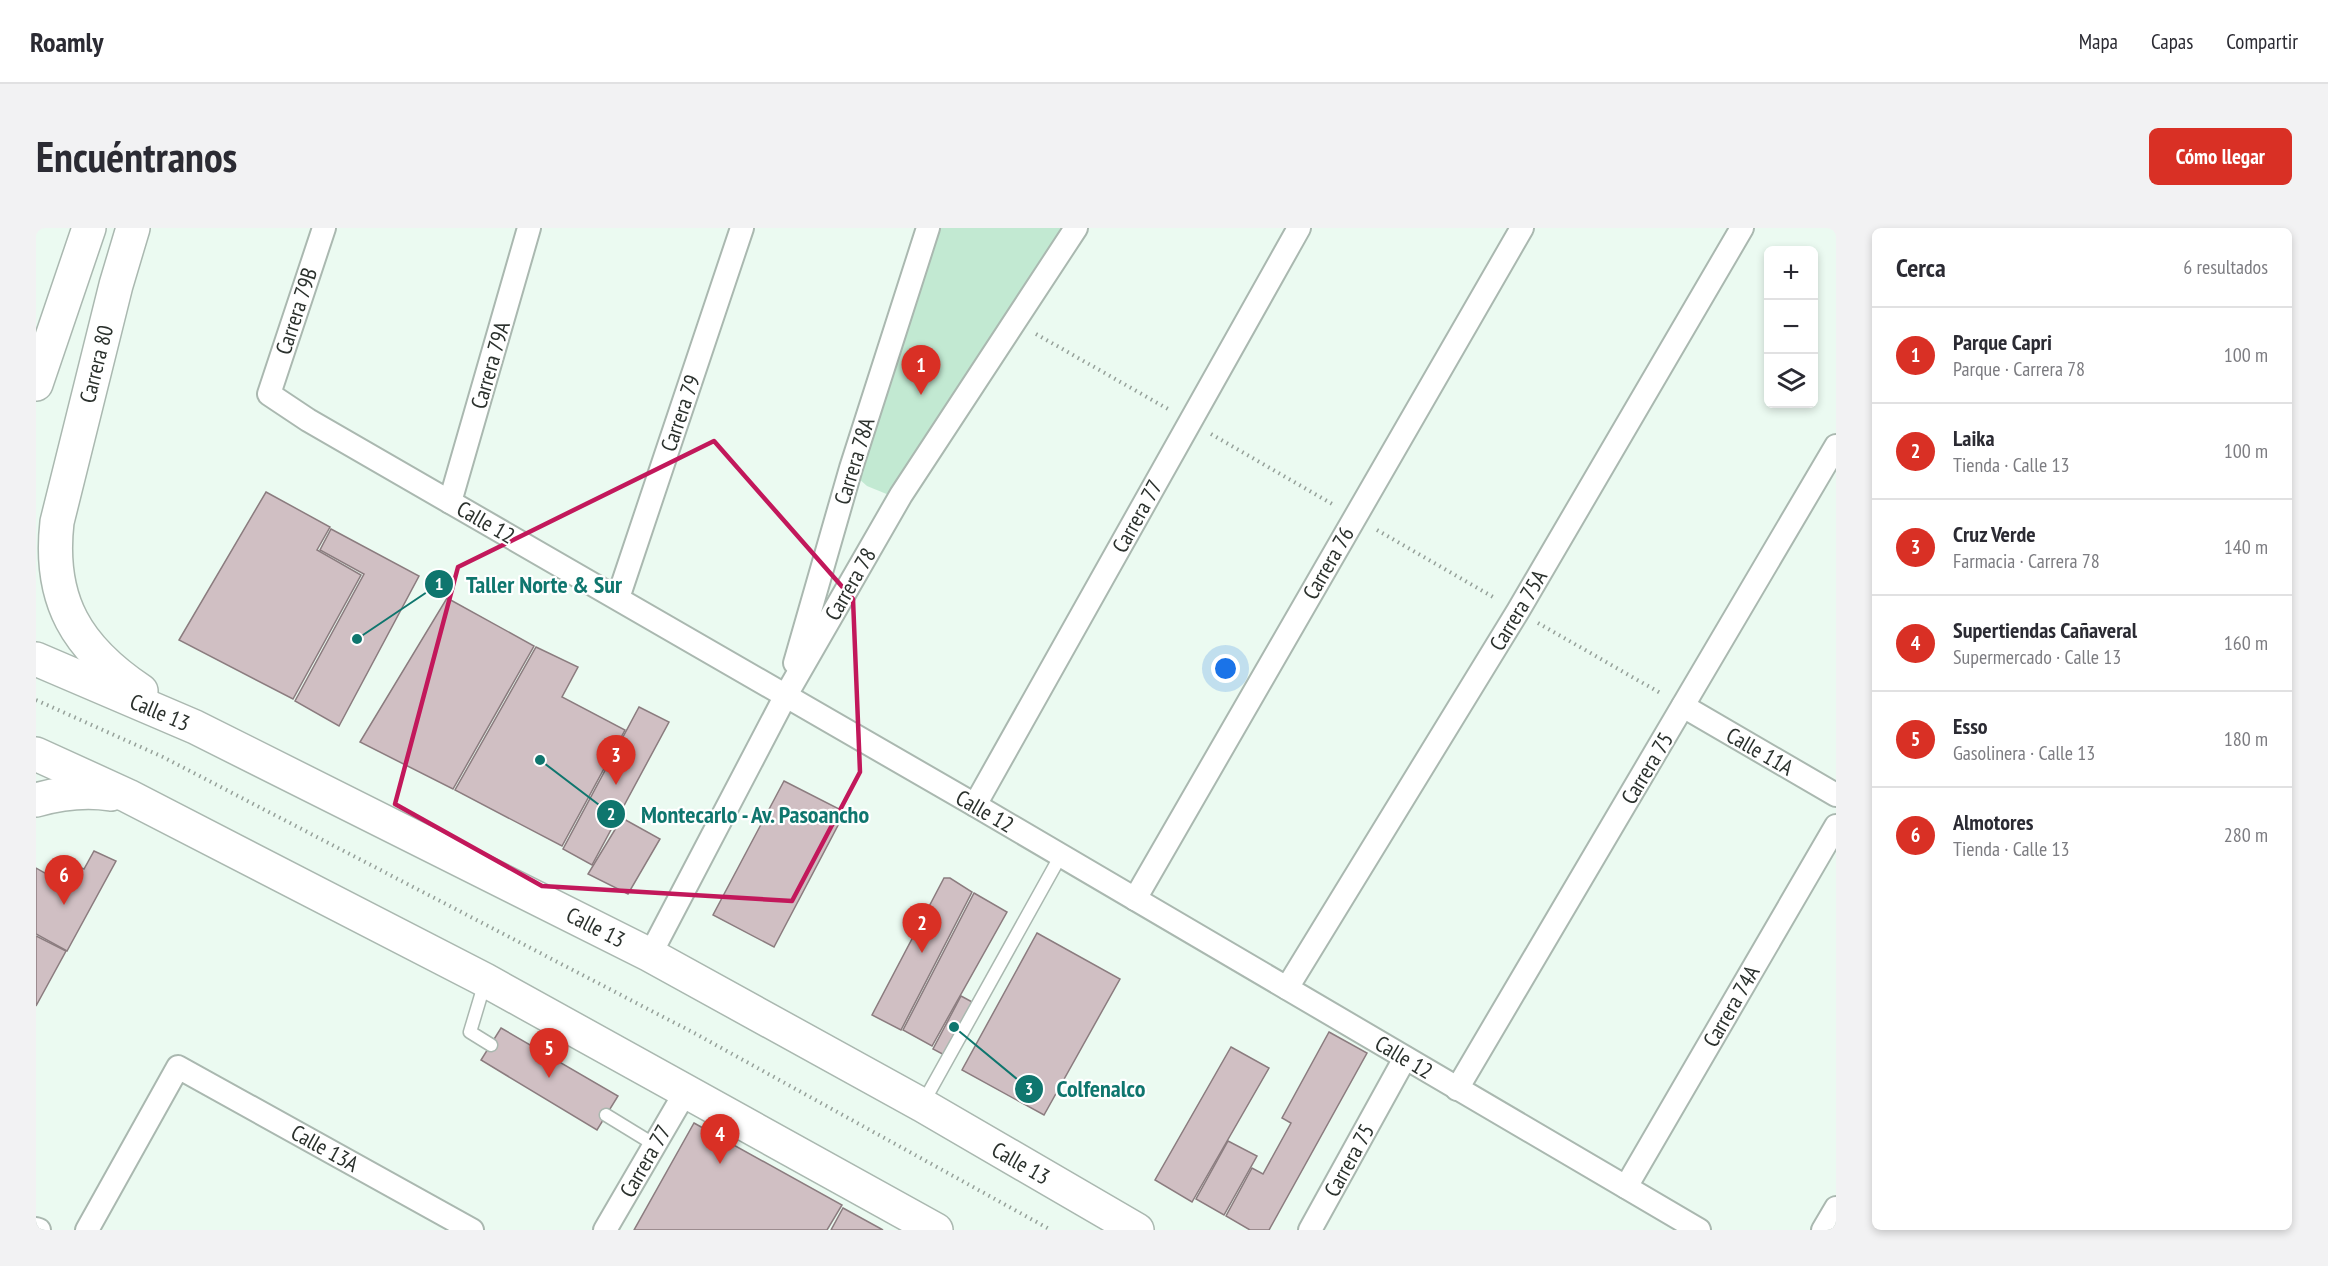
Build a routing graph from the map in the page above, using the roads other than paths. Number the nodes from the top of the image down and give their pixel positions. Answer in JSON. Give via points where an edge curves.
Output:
{"nodes":[{"id":1,"x":89,"y":228,"type":"edge"},
{"id":2,"x":133,"y":228,"type":"edge"},
{"id":3,"x":324,"y":228,"type":"edge"},
{"id":4,"x":529,"y":228,"type":"edge"},
{"id":5,"x":742,"y":228,"type":"edge"},
{"id":6,"x":928,"y":228,"type":"edge"},
{"id":7,"x":1076,"y":228,"type":"edge"},
{"id":8,"x":1299,"y":228,"type":"edge"},
{"id":9,"x":1522,"y":228,"type":"edge"},
{"id":10,"x":1742,"y":228,"type":"edge"},
{"id":11,"x":36,"y":384,"type":"edge"},
{"id":12,"x":269,"y":394,"type":"joint"},
{"id":13,"x":1836,"y":446,"type":"edge"},
{"id":14,"x":63,"y":501,"type":"junction"},
{"id":15,"x":450,"y":502,"type":"junction"},
{"id":16,"x":36,"y":532,"type":"edge"},
{"id":17,"x":618,"y":598,"type":"junction"},
{"id":18,"x":36,"y":659,"type":"edge"},
{"id":19,"x":786,"y":695,"type":"junction"},
{"id":20,"x":1683,"y":706,"type":"junction"},
{"id":21,"x":195,"y":727,"type":"junction"},
{"id":22,"x":36,"y":754,"type":"edge"},
{"id":23,"x":1836,"y":795,"type":"edge"},
{"id":24,"x":128,"y":796,"type":"junction"},
{"id":25,"x":36,"y":800,"type":"edge"},
{"id":26,"x":975,"y":805,"type":"junction"},
{"id":27,"x":1836,"y":826,"type":"edge"},
{"id":28,"x":1060,"y":855,"type":"junction"},
{"id":29,"x":1135,"y":898,"type":"junction"},
{"id":30,"x":650,"y":954,"type":"junction"},
{"id":31,"x":485,"y":980,"type":"junction"},
{"id":32,"x":1287,"y":988,"type":"junction"},
{"id":33,"x":491,"y":1045,"type":"dead end"},
{"id":34,"x":1405,"y":1058,"type":"junction"},
{"id":35,"x":1457,"y":1089,"type":"junction"},
{"id":36,"x":686,"y":1091,"type":"junction"},
{"id":37,"x":922,"y":1105,"type":"junction"},
{"id":38,"x":606,"y":1115,"type":"dead end"},
{"id":39,"x":655,"y":1145,"type":"junction"},
{"id":40,"x":1626,"y":1187,"type":"junction"},
{"id":41,"x":1836,"y":1208,"type":"edge"},
{"id":42,"x":87,"y":1230,"type":"edge"},
{"id":43,"x":472,"y":1230,"type":"edge"},
{"id":44,"x":605,"y":1230,"type":"edge"},
{"id":45,"x":936,"y":1230,"type":"edge"},
{"id":46,"x":1137,"y":1230,"type":"edge"},
{"id":47,"x":1310,"y":1230,"type":"edge"},
{"id":48,"x":1699,"y":1230,"type":"edge"},
{"id":49,"x":1823,"y":1230,"type":"edge"}],
"edges":[{"from":1,"to":11,"type":"main road"},
{"from":2,"to":14,"type":"main road","name":"Carrera 80"},
{"from":3,"to":12,"type":"street","name":"Carrera 79B"},
{"from":4,"to":15,"type":"street","name":"Carrera 79A"},
{"from":5,"to":17,"type":"street","name":"Carrera 79"},
{"from":6,"to":19,"type":"street","name":"Carrera 78A","via":[[851,468]]},
{"from":7,"to":19,"type":"street","name":"Carrera 78","via":[[901,495]]},
{"from":8,"to":26,"type":"street","name":"Carrera 77"},
{"from":9,"to":29,"type":"street","name":"Carrera 76"},
{"from":10,"to":32,"type":"street","name":"Carrera 75A","via":[[1518,611]]},
{"from":12,"to":15,"type":"street","name":"Calle 12"},
{"from":13,"to":20,"type":"street","name":"Carrera 75"},
{"from":14,"to":16,"type":"main road"},
{"from":14,"to":21,"type":"main road","name":"Carrera 80","via":[[57,522],[59,586],[86,645],[131,684]]},
{"from":15,"to":17,"type":"street","name":"Calle 12"},
{"from":17,"to":19,"type":"street","name":"Calle 12"},
{"from":18,"to":21,"type":"main road","name":"Calle 13"},
{"from":19,"to":26,"type":"street","name":"Calle 12"},
{"from":19,"to":30,"type":"street","name":"Carrera 78"},
{"from":20,"to":23,"type":"street","name":"Calle 11A"},
{"from":20,"to":35,"type":"street","name":"Carrera 75"},
{"from":21,"to":30,"type":"main road","name":"Calle 13"},
{"from":22,"to":24,"type":"main road"},
{"from":24,"to":25,"type":"main road","via":[[94,791]]},
{"from":24,"to":31,"type":"main road"},
{"from":26,"to":28,"type":"street","name":"Calle 12"},
{"from":27,"to":40,"type":"street","name":"Carrera 74A"},
{"from":28,"to":29,"type":"street","name":"Calle 12"},
{"from":28,"to":37,"type":"lane"},
{"from":29,"to":32,"type":"street","name":"Calle 12"},
{"from":30,"to":37,"type":"main road","name":"Calle 13"},
{"from":31,"to":33,"type":"lane","via":[[470,1032]]},
{"from":31,"to":36,"type":"main road"},
{"from":32,"to":34,"type":"street","name":"Calle 12"},
{"from":34,"to":35,"type":"street","name":"Calle 12"},
{"from":34,"to":47,"type":"street","name":"Carrera 75"},
{"from":35,"to":40,"type":"street","name":"Calle 12"},
{"from":36,"to":39,"type":"street","name":"Carrera 77"},
{"from":36,"to":45,"type":"main road"},
{"from":37,"to":46,"type":"main road","name":"Calle 13"},
{"from":38,"to":39,"type":"lane"},
{"from":39,"to":44,"type":"street","name":"Carrera 77"},
{"from":40,"to":48,"type":"street","name":"Calle 12"},
{"from":41,"to":49,"type":"street"},
{"from":42,"to":43,"type":"street","name":"Calle 13A","via":[[178,1067]]}]}
